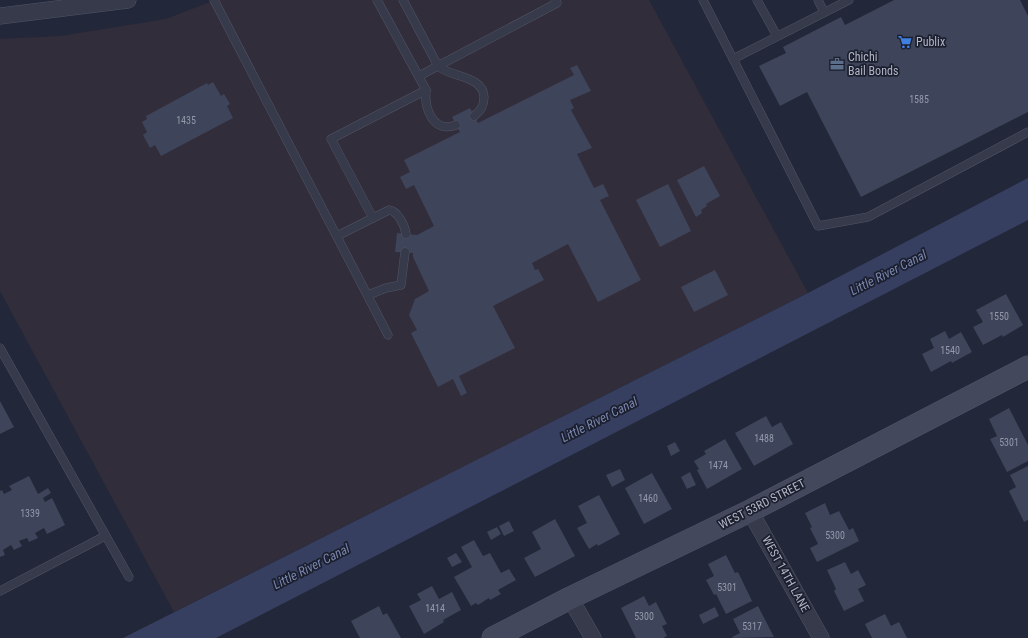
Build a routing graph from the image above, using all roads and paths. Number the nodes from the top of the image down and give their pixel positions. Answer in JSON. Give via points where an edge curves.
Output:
{"nodes":[{"id":1,"x":128,"y":0,"type":"edge"},
{"id":2,"x":214,"y":0,"type":"edge"},
{"id":3,"x":377,"y":0,"type":"edge"},
{"id":4,"x":403,"y":0,"type":"edge"},
{"id":5,"x":555,"y":0,"type":"edge"},
{"id":6,"x":703,"y":0,"type":"edge"},
{"id":7,"x":757,"y":0,"type":"edge"},
{"id":8,"x":818,"y":0,"type":"edge"},
{"id":9,"x":848,"y":0,"type":"edge"},
{"id":10,"x":51,"y":5,"type":"edge"},
{"id":11,"x":824,"y":12,"type":"junction"},
{"id":12,"x":0,"y":16,"type":"edge"},
{"id":13,"x":777,"y":36,"type":"junction"},
{"id":14,"x":733,"y":59,"type":"junction"},
{"id":15,"x":438,"y":66,"type":"junction"},
{"id":16,"x":419,"y":76,"type":"junction"},
{"id":17,"x":426,"y":90,"type":"junction"},
{"id":18,"x":474,"y":116,"type":"dead end"},
{"id":19,"x":456,"y":125,"type":"dead end"},
{"id":20,"x":1028,"y":132,"type":"edge"},
{"id":21,"x":373,"y":218,"type":"junction"},
{"id":22,"x":406,"y":234,"type":"dead end"},
{"id":23,"x":337,"y":236,"type":"junction"},
{"id":24,"x":405,"y":252,"type":"dead end"},
{"id":25,"x":368,"y":295,"type":"junction"},
{"id":26,"x":388,"y":335,"type":"dead end"},
{"id":27,"x":0,"y":348,"type":"edge"},
{"id":28,"x":1028,"y":368,"type":"edge"},
{"id":29,"x":750,"y":511,"type":"junction"},
{"id":30,"x":105,"y":536,"type":"junction"},
{"id":31,"x":129,"y":577,"type":"dead end"},
{"id":32,"x":0,"y":591,"type":"edge"},
{"id":33,"x":570,"y":598,"type":"junction"},
{"id":34,"x":493,"y":638,"type":"edge"},
{"id":35,"x":593,"y":638,"type":"edge"},
{"id":36,"x":821,"y":638,"type":"edge"}],
"edges":[{"from":1,"to":10,"type":"street"},
{"from":2,"to":23,"type":"lane"},
{"from":3,"to":16,"type":"lane"},
{"from":4,"to":15,"type":"lane"},
{"from":5,"to":15,"type":"lane","via":[[557,4]]},
{"from":6,"to":14,"type":"lane"},
{"from":7,"to":13,"type":"lane"},
{"from":8,"to":11,"type":"lane"},
{"from":9,"to":11,"type":"lane"},
{"from":10,"to":12,"type":"street"},
{"from":11,"to":13,"type":"lane"},
{"from":13,"to":14,"type":"lane"},
{"from":14,"to":20,"type":"lane","via":[[818,226],[868,217]]},
{"from":15,"to":16,"type":"lane"},
{"from":15,"to":18,"type":"lane","via":[[443,71],[473,81],[481,88],[484,96],[483,105]]},
{"from":16,"to":17,"type":"lane"},
{"from":17,"to":19,"type":"lane","via":[[426,107],[434,121],[448,127]]},
{"from":17,"to":21,"type":"lane","via":[[331,139]]},
{"from":21,"to":22,"type":"lane","via":[[389,210],[395,212]]},
{"from":21,"to":23,"type":"lane"},
{"from":23,"to":25,"type":"lane"},
{"from":24,"to":25,"type":"lane","via":[[401,285]]},
{"from":25,"to":26,"type":"lane"},
{"from":27,"to":30,"type":"lane"},
{"from":28,"to":29,"type":"street","name":"WEST 53RD STREET"},
{"from":29,"to":33,"type":"street","name":"WEST 53RD STREET"},
{"from":29,"to":36,"type":"street","name":"WEST 14TH LANE"},
{"from":30,"to":31,"type":"lane"},
{"from":30,"to":32,"type":"lane"},
{"from":33,"to":34,"type":"street","name":"WEST 53RD STREET"},
{"from":33,"to":35,"type":"street"}]}
